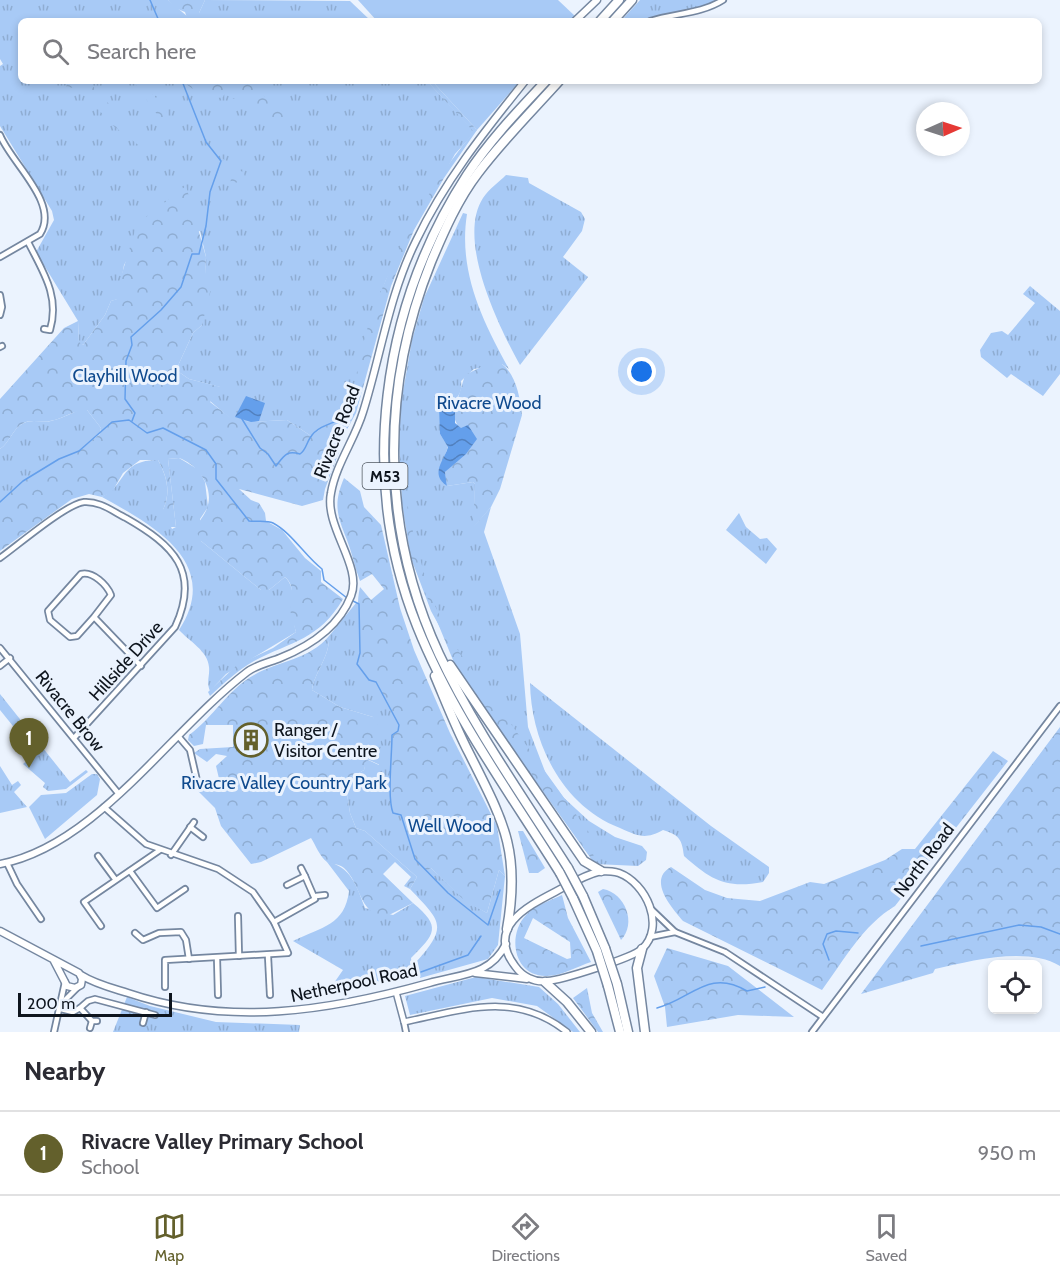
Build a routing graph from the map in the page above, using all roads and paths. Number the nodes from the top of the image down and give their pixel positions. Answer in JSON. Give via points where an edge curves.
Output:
{"nodes":[{"id":1,"x":597,"y":0,"type":"edge"},
{"id":2,"x":619,"y":0,"type":"edge"},
{"id":3,"x":632,"y":0,"type":"edge"},
{"id":4,"x":723,"y":0,"type":"edge"},
{"id":5,"x":578,"y":18,"type":"edge"},
{"id":6,"x":603,"y":18,"type":"edge"},
{"id":7,"x":616,"y":18,"type":"edge"},
{"id":8,"x":660,"y":18,"type":"edge"},
{"id":9,"x":523,"y":84,"type":"edge"},
{"id":10,"x":543,"y":84,"type":"edge"},
{"id":11,"x":556,"y":84,"type":"edge"},
{"id":12,"x":0,"y":135,"type":"edge"},
{"id":13,"x":28,"y":242,"type":"junction"},
{"id":14,"x":0,"y":257,"type":"edge"},
{"id":15,"x":0,"y":295,"type":"edge"},
{"id":16,"x":0,"y":315,"type":"edge"},
{"id":17,"x":48,"y":331,"type":"dead end"},
{"id":18,"x":0,"y":558,"type":"edge"},
{"id":19,"x":94,"y":617,"type":"junction"},
{"id":20,"x":427,"y":626,"type":"junction"},
{"id":21,"x":417,"y":627,"type":"junction"},
{"id":22,"x":0,"y":648,"type":"edge"},
{"id":23,"x":10,"y":658,"type":"junction"},
{"id":24,"x":0,"y":666,"type":"edge"},
{"id":25,"x":141,"y":666,"type":"junction"},
{"id":26,"x":1060,"y":706,"type":"edge"},
{"id":27,"x":178,"y":736,"type":"junction"},
{"id":28,"x":74,"y":738,"type":"junction"},
{"id":29,"x":198,"y":785,"type":"dead end"},
{"id":30,"x":118,"y":793,"type":"junction"},
{"id":31,"x":104,"y":807,"type":"junction"},
{"id":32,"x":202,"y":837,"type":"dead end"},
{"id":33,"x":160,"y":850,"type":"junction"},
{"id":34,"x":171,"y":855,"type":"junction"},
{"id":35,"x":98,"y":856,"type":"dead end"},
{"id":36,"x":4,"y":864,"type":"edge"},
{"id":37,"x":301,"y":868,"type":"dead end"},
{"id":38,"x":130,"y":871,"type":"junction"},
{"id":39,"x":564,"y":871,"type":"junction"},
{"id":40,"x":601,"y":871,"type":"junction"},
{"id":41,"x":305,"y":876,"type":"junction"},
{"id":42,"x":115,"y":879,"type":"junction"},
{"id":43,"x":287,"y":885,"type":"dead end"},
{"id":44,"x":185,"y":889,"type":"dead end"},
{"id":45,"x":325,"y":895,"type":"dead end"},
{"id":46,"x":316,"y":896,"type":"junction"},
{"id":47,"x":651,"y":909,"type":"junction"},
{"id":48,"x":238,"y":916,"type":"dead end"},
{"id":49,"x":41,"y":919,"type":"dead end"},
{"id":50,"x":274,"y":922,"type":"junction"},
{"id":51,"x":101,"y":926,"type":"dead end"},
{"id":52,"x":507,"y":929,"type":"junction"},
{"id":53,"x":0,"y":931,"type":"edge"},
{"id":54,"x":675,"y":932,"type":"junction"},
{"id":55,"x":135,"y":933,"type":"dead end"},
{"id":56,"x":650,"y":937,"type":"junction"},
{"id":57,"x":506,"y":944,"type":"junction"},
{"id":58,"x":642,"y":949,"type":"junction"},
{"id":59,"x":601,"y":950,"type":"junction"},
{"id":60,"x":239,"y":956,"type":"junction"},
{"id":61,"x":268,"y":956,"type":"junction"},
{"id":62,"x":217,"y":958,"type":"junction"},
{"id":63,"x":189,"y":959,"type":"junction"},
{"id":64,"x":54,"y":961,"type":"junction"},
{"id":65,"x":74,"y":971,"type":"junction"},
{"id":66,"x":471,"y":973,"type":"junction"},
{"id":67,"x":81,"y":975,"type":"junction"},
{"id":68,"x":531,"y":979,"type":"junction"},
{"id":69,"x":65,"y":982,"type":"junction"},
{"id":70,"x":544,"y":982,"type":"junction"},
{"id":71,"x":101,"y":985,"type":"junction"},
{"id":72,"x":613,"y":985,"type":"junction"},
{"id":73,"x":78,"y":987,"type":"junction"},
{"id":74,"x":165,"y":987,"type":"dead end"},
{"id":75,"x":396,"y":992,"type":"junction"},
{"id":76,"x":218,"y":995,"type":"dead end"},
{"id":77,"x":270,"y":996,"type":"dead end"},
{"id":78,"x":62,"y":1003,"type":"junction"},
{"id":79,"x":80,"y":1008,"type":"junction"},
{"id":80,"x":61,"y":1009,"type":"junction"},
{"id":81,"x":146,"y":1012,"type":"junction"},
{"id":82,"x":155,"y":1015,"type":"dead end"},
{"id":83,"x":823,"y":1017,"type":"junction"},
{"id":84,"x":405,"y":1022,"type":"junction"},
{"id":85,"x":143,"y":1023,"type":"dead end"},
{"id":86,"x":90,"y":1028,"type":"dead end"},
{"id":87,"x":54,"y":1032,"type":"edge"},
{"id":88,"x":406,"y":1032,"type":"edge"},
{"id":89,"x":567,"y":1032,"type":"edge"},
{"id":90,"x":591,"y":1032,"type":"edge"},
{"id":91,"x":620,"y":1032,"type":"edge"},
{"id":92,"x":628,"y":1032,"type":"edge"},
{"id":93,"x":645,"y":1032,"type":"edge"},
{"id":94,"x":812,"y":1032,"type":"edge"}],
"edges":[{"from":1,"to":5,"type":"main road"},
{"from":2,"to":6,"type":"highway"},
{"from":3,"to":7,"type":"highway"},
{"from":4,"to":8,"type":"street","via":[[708,10]]},
{"from":9,"to":27,"type":"main road","name":"Rivacre Road","via":[[448,181],[415,243],[383,331],[362,416],[330,494],[331,513],[350,565],[352,593],[342,614],[308,647],[250,670]]},
{"from":10,"to":21,"type":"highway","number":"M53","via":[[490,143],[467,176],[432,242],[397,335],[383,434],[386,499],[397,561]]},
{"from":11,"to":20,"type":"highway","number":"M53","via":[[477,174],[459,204],[422,286],[404,343],[395,413],[395,494],[406,561]]},
{"from":12,"to":13,"type":"street","via":[[44,206],[45,225]]},
{"from":13,"to":14,"type":"street"},
{"from":13,"to":17,"type":"street","via":[[51,289],[54,310]]},
{"from":15,"to":16,"type":"street"},
{"from":18,"to":25,"type":"street","name":"Hillside Drive","via":[[82,502],[99,503],[155,535],[180,564],[185,603],[175,627]]},
{"from":19,"to":19,"type":"street","via":[[111,596],[88,572],[81,574],[48,611],[50,620],[70,636],[77,636]]},
{"from":19,"to":25,"type":"street"},
{"from":20,"to":39,"type":"highway","number":"M53","via":[[456,685]]},
{"from":20,"to":40,"type":"highway","via":[[584,861]]},
{"from":21,"to":39,"type":"highway","number":"M53","via":[[465,722]]},
{"from":21,"to":52,"type":"highway","via":[[428,661],[504,823],[513,881]]},
{"from":22,"to":23,"type":"street","name":"Rivacre Brow"},
{"from":23,"to":24,"type":"street"},
{"from":23,"to":28,"type":"street","name":"Rivacre Brow"},
{"from":25,"to":28,"type":"street","name":"Hillside Drive"},
{"from":26,"to":83,"type":"street","name":"North Road"},
{"from":27,"to":29,"type":"street","via":[[190,750]]},
{"from":27,"to":30,"type":"main road","name":"Rivacre Road"},
{"from":28,"to":30,"type":"street","name":"Rivacre Brow"},
{"from":30,"to":31,"type":"main road","name":"Rivacre Road"},
{"from":31,"to":33,"type":"street","via":[[146,844]]},
{"from":31,"to":36,"type":"main road","name":"Rivacre Road","via":[[69,836]]},
{"from":32,"to":34,"type":"street","via":[[192,825]]},
{"from":33,"to":34,"type":"street"},
{"from":33,"to":38,"type":"street"},
{"from":34,"to":50,"type":"street","via":[[228,874],[253,892]]},
{"from":35,"to":42,"type":"street"},
{"from":36,"to":49,"type":"street"},
{"from":37,"to":41,"type":"street"},
{"from":38,"to":42,"type":"street"},
{"from":38,"to":44,"type":"street","via":[[157,908]]},
{"from":39,"to":59,"type":"highway","number":"M53","bridge":true,"via":[[573,898]]},
{"from":39,"to":59,"type":"highway","number":"M53","bridge":true,"via":[[583,896]]},
{"from":40,"to":47,"type":"main road","via":[[618,873],[635,884]]},
{"from":40,"to":52,"type":"main road","via":[[525,907]]},
{"from":41,"to":43,"type":"street"},
{"from":41,"to":46,"type":"street"},
{"from":42,"to":51,"type":"street","via":[[84,902]]},
{"from":45,"to":46,"type":"street"},
{"from":46,"to":50,"type":"street","via":[[313,902]]},
{"from":47,"to":54,"type":"street"},
{"from":47,"to":56,"type":"main road"},
{"from":48,"to":60,"type":"street"},
{"from":50,"to":61,"type":"street","via":[[288,953]]},
{"from":52,"to":57,"type":"main road"},
{"from":53,"to":64,"type":"main road"},
{"from":54,"to":56,"type":"street"},
{"from":54,"to":83,"type":"street","via":[[725,952]]},
{"from":55,"to":63,"type":"street","via":[[143,940],[159,933],[181,932]]},
{"from":56,"to":58,"type":"main road"},
{"from":57,"to":66,"type":"main road","name":"Netherpool Road","via":[[497,961]]},
{"from":57,"to":68,"type":"main road","via":[[514,964]]},
{"from":58,"to":70,"type":"main road","via":[[628,957]]},
{"from":58,"to":93,"type":"highway","via":[[637,968]]},
{"from":59,"to":72,"type":"highway","number":"M53","bridge":true},
{"from":60,"to":61,"type":"street"},
{"from":60,"to":62,"type":"street"},
{"from":61,"to":77,"type":"street"},
{"from":62,"to":63,"type":"street"},
{"from":62,"to":76,"type":"street"},
{"from":63,"to":74,"type":"street","via":[[165,960]]},
{"from":64,"to":65,"type":"main road"},
{"from":64,"to":69,"type":"main road"},
{"from":65,"to":67,"type":"main road"},
{"from":65,"to":69,"type":"main road","via":[[68,973]]},
{"from":66,"to":68,"type":"main road","name":"Netherpool Road"},
{"from":66,"to":75,"type":"main road","name":"Netherpool Road"},
{"from":67,"to":71,"type":"main road","name":"Netherpool Road"},
{"from":67,"to":73,"type":"main road"},
{"from":68,"to":70,"type":"main road"},
{"from":69,"to":73,"type":"main road"},
{"from":69,"to":78,"type":"street"},
{"from":70,"to":90,"type":"highway","via":[[567,1002]]},
{"from":71,"to":73,"type":"main road","name":"Netherpool Road"},
{"from":71,"to":75,"type":"main road","name":"Netherpool Road","via":[[198,1010],[252,1014],[316,1010]]},
{"from":72,"to":91,"type":"highway","number":"M53"},
{"from":72,"to":92,"type":"highway","number":"M53"},
{"from":73,"to":78,"type":"street"},
{"from":75,"to":84,"type":"street"},
{"from":78,"to":80,"type":"street"},
{"from":79,"to":80,"type":"street","via":[[73,1012]]},
{"from":79,"to":81,"type":"street","via":[[95,999]]},
{"from":79,"to":86,"type":"street","via":[[95,1021]]},
{"from":80,"to":87,"type":"street"},
{"from":81,"to":82,"type":"street"},
{"from":81,"to":85,"type":"street"},
{"from":83,"to":94,"type":"street","name":"North Road"},
{"from":84,"to":88,"type":"street"},
{"from":84,"to":89,"type":"street","via":[[486,1006],[506,1006],[541,1015]]}]}
